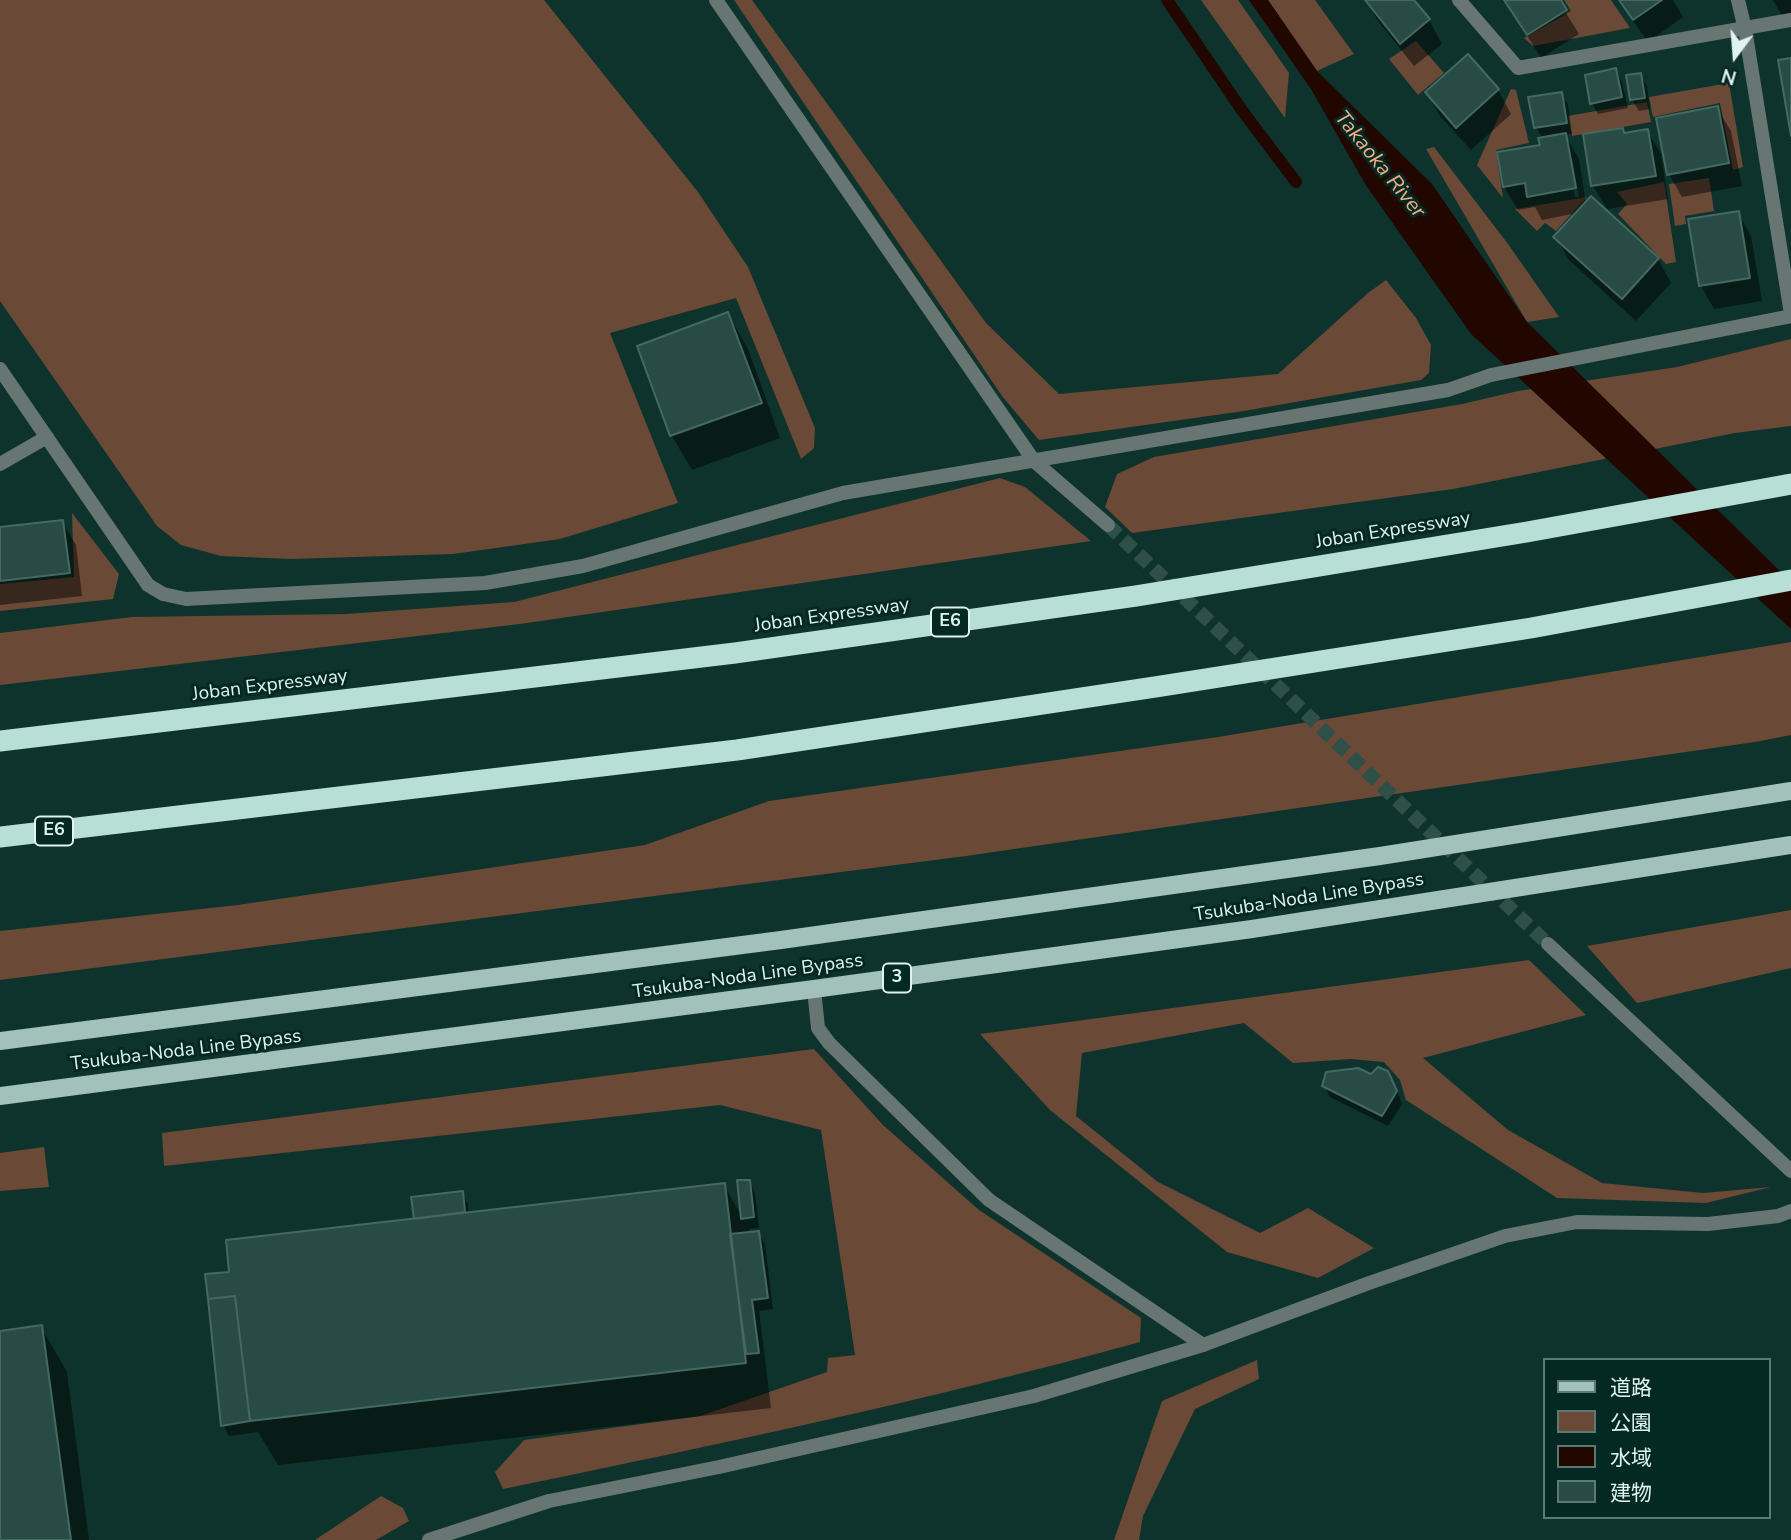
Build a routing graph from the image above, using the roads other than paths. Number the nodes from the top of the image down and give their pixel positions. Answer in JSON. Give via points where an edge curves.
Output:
{"nodes":[{"id":1,"x":716,"y":0,"type":"edge"},
{"id":2,"x":1459,"y":0,"type":"edge"},
{"id":3,"x":1738,"y":0,"type":"edge"},
{"id":4,"x":1791,"y":20,"type":"edge"},
{"id":5,"x":1745,"y":29,"type":"junction"},
{"id":6,"x":1791,"y":315,"type":"edge"},
{"id":7,"x":0,"y":369,"type":"edge"},
{"id":8,"x":47,"y":437,"type":"junction"},
{"id":9,"x":1034,"y":461,"type":"junction"},
{"id":10,"x":0,"y":464,"type":"edge"},
{"id":11,"x":1791,"y":484,"type":"edge"},
{"id":12,"x":1108,"y":525,"type":"tunnel mouth"},
{"id":13,"x":1791,"y":580,"type":"edge"},
{"id":14,"x":0,"y":741,"type":"edge"},
{"id":15,"x":1791,"y":791,"type":"edge"},
{"id":16,"x":0,"y":836,"type":"edge"},
{"id":17,"x":1791,"y":845,"type":"edge"},
{"id":18,"x":1548,"y":944,"type":"tunnel mouth"},
{"id":19,"x":814,"y":989,"type":"junction"},
{"id":20,"x":0,"y":1041,"type":"edge"},
{"id":21,"x":0,"y":1096,"type":"edge"},
{"id":22,"x":1791,"y":1171,"type":"edge"},
{"id":23,"x":1791,"y":1211,"type":"edge"},
{"id":24,"x":1203,"y":1345,"type":"junction"},
{"id":25,"x":429,"y":1540,"type":"edge"}],
"edges":[{"from":1,"to":9,"type":"street"},
{"from":2,"to":5,"type":"street","via":[[1518,68]]},
{"from":3,"to":5,"type":"street"},
{"from":4,"to":5,"type":"street"},
{"from":5,"to":6,"type":"street"},
{"from":6,"to":9,"type":"street","via":[[1491,375],[1448,390]]},
{"from":7,"to":8,"type":"street"},
{"from":8,"to":9,"type":"street","via":[[148,585],[186,599],[485,583],[583,566],[843,493]]},
{"from":8,"to":10,"type":"street"},
{"from":9,"to":12,"type":"street"},
{"from":11,"to":14,"type":"highway","name":"Joban Expressway","number":"E6","via":[[1136,596],[735,653]]},
{"from":13,"to":16,"type":"highway","number":"E6","via":[[1531,628],[750,748]]},
{"from":15,"to":20,"type":"main road","name":"Tsukuba-Noda Line Bypass","via":[[1380,856],[780,940]]},
{"from":17,"to":19,"type":"main road","name":"Tsukuba-Noda Line Bypass","number":"3","via":[[1265,927]]},
{"from":18,"to":22,"type":"street"},
{"from":19,"to":21,"type":"main road","name":"Tsukuba-Noda Line Bypass","number":"3"},
{"from":19,"to":24,"type":"street","via":[[818,1028],[830,1043],[989,1200]]},
{"from":23,"to":24,"type":"street","via":[[1707,1224],[1577,1222],[1505,1236]]},
{"from":24,"to":25,"type":"street","via":[[1034,1396],[549,1501]]}]}
